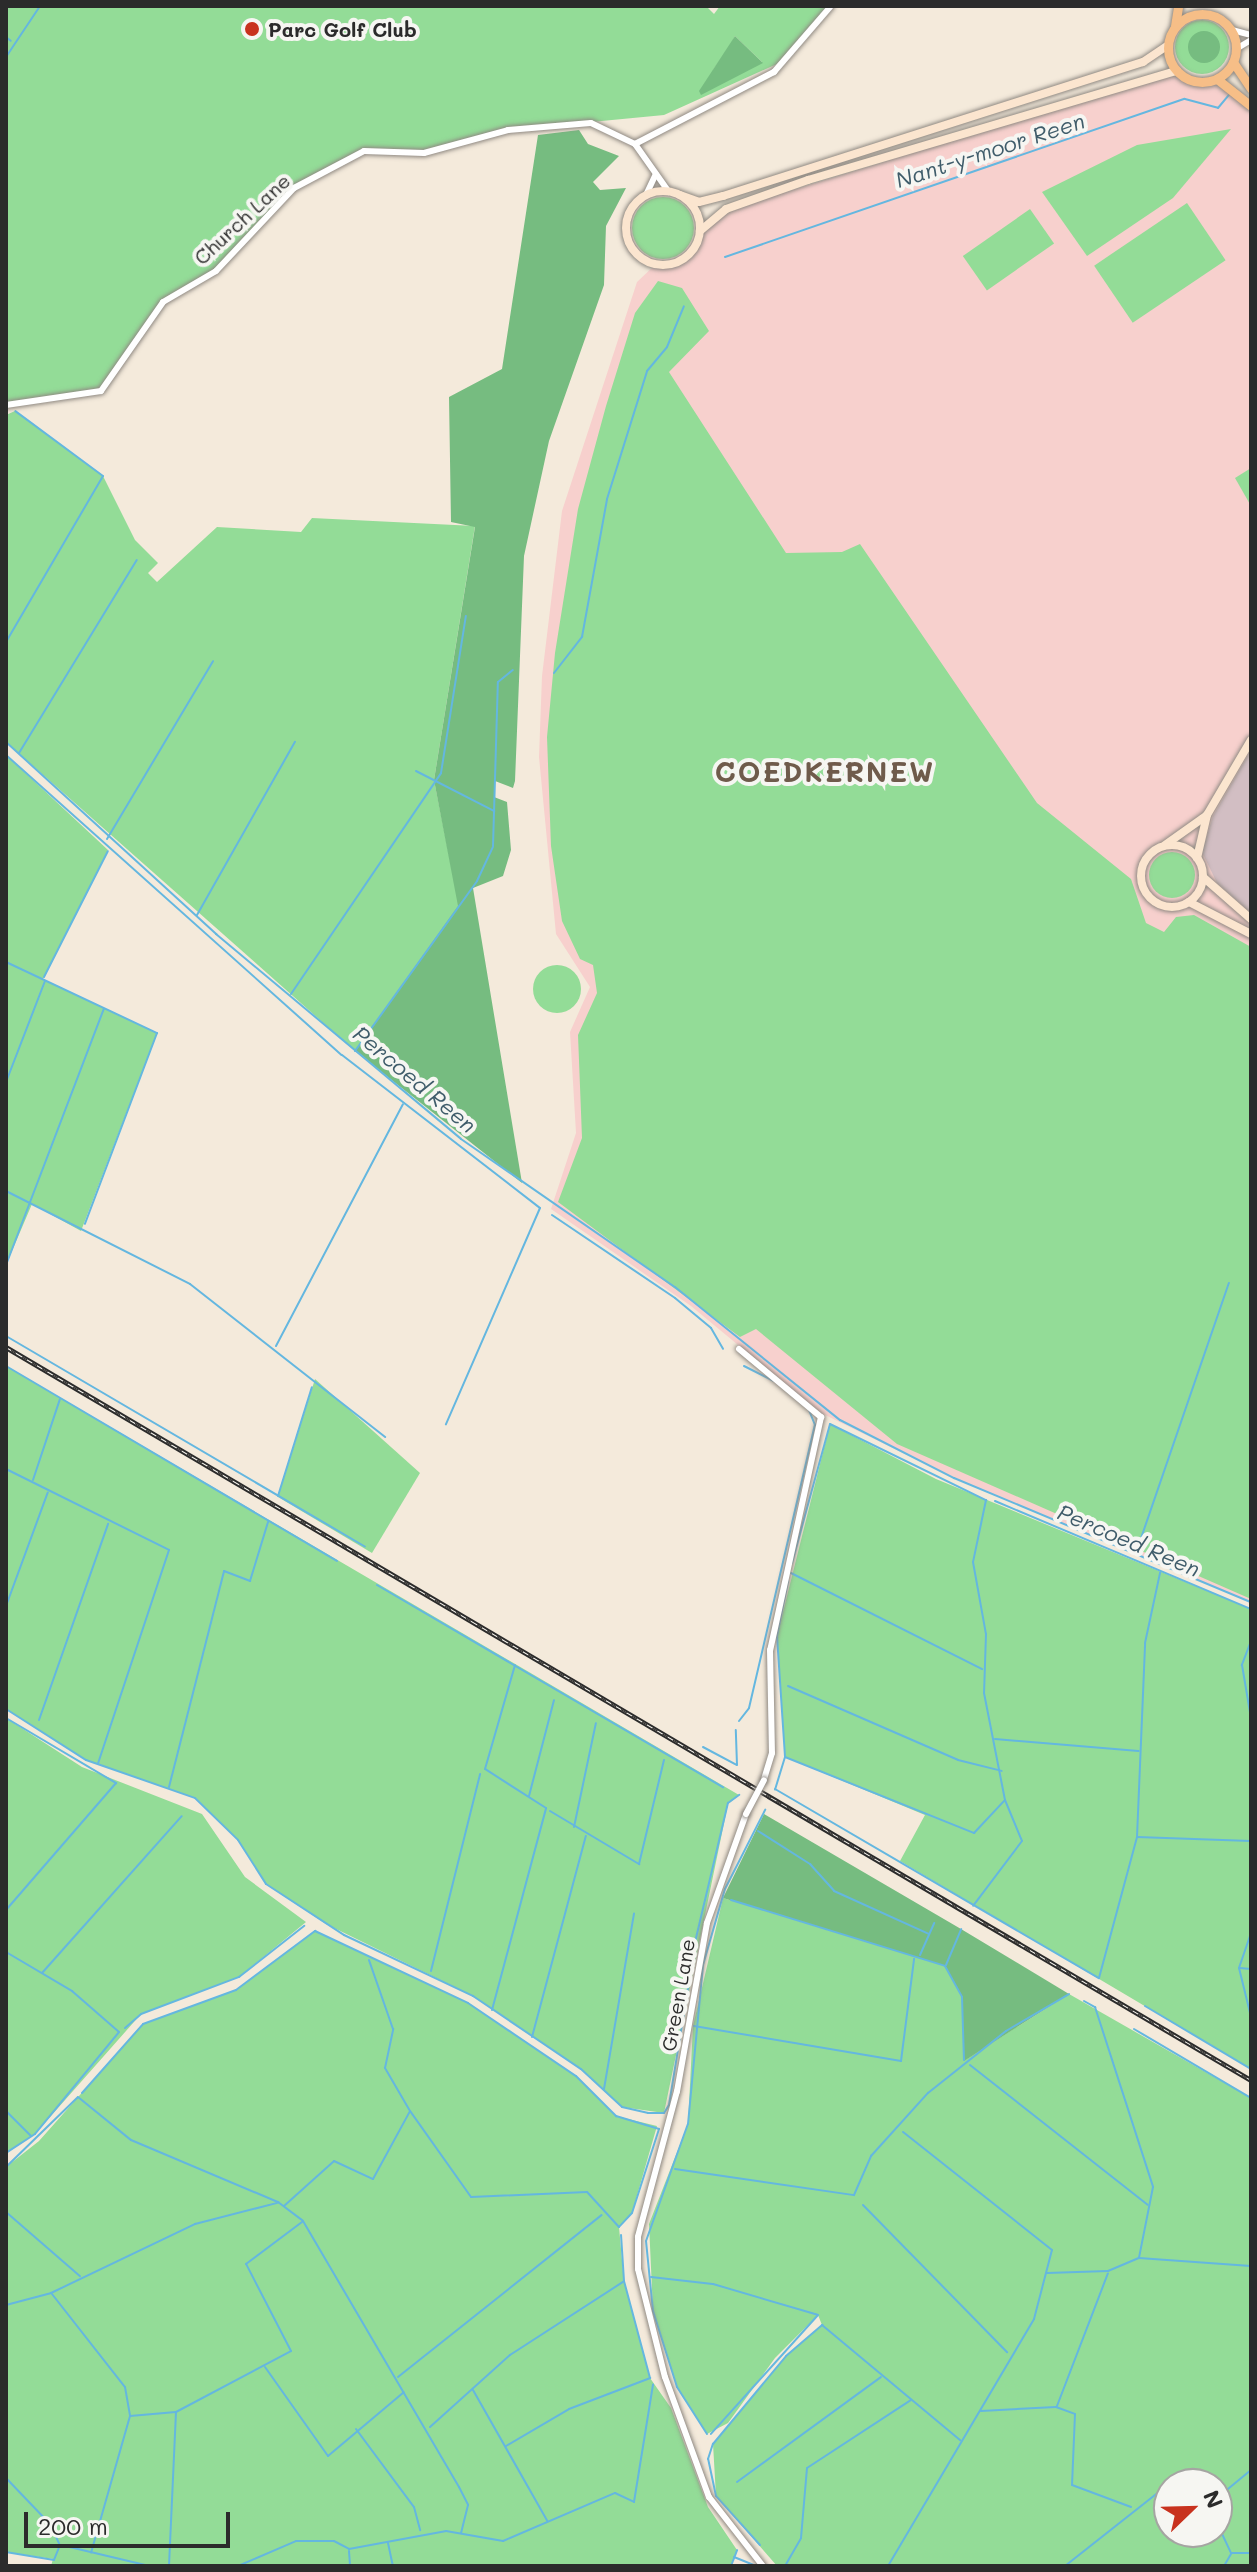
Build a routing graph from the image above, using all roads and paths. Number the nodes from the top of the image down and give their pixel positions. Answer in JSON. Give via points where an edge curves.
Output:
{"nodes":[{"id":1,"x":831,"y":6,"type":"edge"},
{"id":2,"x":1178,"y":6,"type":"edge"},
{"id":3,"x":1194,"y":6,"type":"edge"},
{"id":4,"x":1205,"y":13,"type":"junction"},
{"id":5,"x":1175,"y":26,"type":"junction"},
{"id":6,"x":1232,"y":30,"type":"junction"},
{"id":7,"x":1251,"y":37,"type":"edge"},
{"id":8,"x":1168,"y":45,"type":"junction"},
{"id":9,"x":1236,"y":49,"type":"junction"},
{"id":10,"x":1233,"y":62,"type":"junction"},
{"id":11,"x":1177,"y":71,"type":"junction"},
{"id":12,"x":1217,"y":79,"type":"junction"},
{"id":13,"x":1251,"y":89,"type":"edge"},
{"id":14,"x":1251,"y":106,"type":"edge"},
{"id":15,"x":635,"y":144,"type":"junction"},
{"id":16,"x":656,"y":174,"type":"junction"},
{"id":17,"x":669,"y":192,"type":"junction"},
{"id":18,"x":646,"y":195,"type":"junction"},
{"id":19,"x":680,"y":195,"type":"junction"},
{"id":20,"x":700,"y":231,"type":"junction"},
{"id":21,"x":6,"y":405,"type":"edge"},
{"id":22,"x":1251,"y":740,"type":"edge"},
{"id":23,"x":1207,"y":815,"type":"junction"},
{"id":24,"x":1163,"y":847,"type":"junction"},
{"id":25,"x":1198,"y":859,"type":"junction"},
{"id":26,"x":1203,"y":877,"type":"junction"},
{"id":27,"x":1189,"y":902,"type":"junction"},
{"id":28,"x":1251,"y":919,"type":"edge"},
{"id":29,"x":1251,"y":934,"type":"edge"},
{"id":30,"x":739,"y":1349,"type":"dead end"},
{"id":31,"x":763,"y":2566,"type":"edge"}],
"edges":[{"from":1,"to":15,"type":"street","via":[[774,72]]},
{"from":2,"to":5,"type":"main road"},
{"from":3,"to":4,"type":"main road"},
{"from":4,"to":5,"type":"main road"},
{"from":4,"to":6,"type":"main road"},
{"from":5,"to":8,"type":"main road"},
{"from":6,"to":7,"type":"street"},
{"from":6,"to":9,"type":"main road"},
{"from":7,"to":9,"type":"street"},
{"from":8,"to":11,"type":"main road"},
{"from":8,"to":19,"type":"street","via":[[1143,62],[723,196],[699,202]]},
{"from":9,"to":10,"type":"main road"},
{"from":10,"to":12,"type":"main road"},
{"from":10,"to":13,"type":"main road"},
{"from":11,"to":12,"type":"main road","via":[[1193,81]]},
{"from":11,"to":20,"type":"street","via":[[808,180],[726,209]]},
{"from":12,"to":14,"type":"main road"},
{"from":15,"to":16,"type":"street","name":"Church Lane"},
{"from":15,"to":21,"type":"street","name":"Church Lane","via":[[591,123],[556,124],[424,153],[364,151],[342,159],[294,188],[216,271],[163,302],[101,391]]},
{"from":16,"to":17,"type":"street","name":"Church Lane"},
{"from":16,"to":18,"type":"street"},
{"from":17,"to":18,"type":"street"},
{"from":17,"to":19,"type":"street"},
{"from":18,"to":20,"type":"street","via":[[626,227],[644,260],[684,259]]},
{"from":19,"to":20,"type":"street","via":[[695,210]]},
{"from":22,"to":23,"type":"street"},
{"from":23,"to":24,"type":"street"},
{"from":23,"to":25,"type":"street"},
{"from":24,"to":25,"type":"street","via":[[1182,847]]},
{"from":24,"to":27,"type":"street","via":[[1144,862],[1144,889],[1165,906]]},
{"from":25,"to":26,"type":"street"},
{"from":26,"to":27,"type":"street"},
{"from":26,"to":28,"type":"street"},
{"from":27,"to":29,"type":"street"},
{"from":30,"to":31,"type":"street","name":"Green Lane","bridge":true,"via":[[819,1412],[770,1650],[772,1753],[707,1923],[677,2091],[638,2237],[638,2269],[665,2377],[709,2497]]}]}
